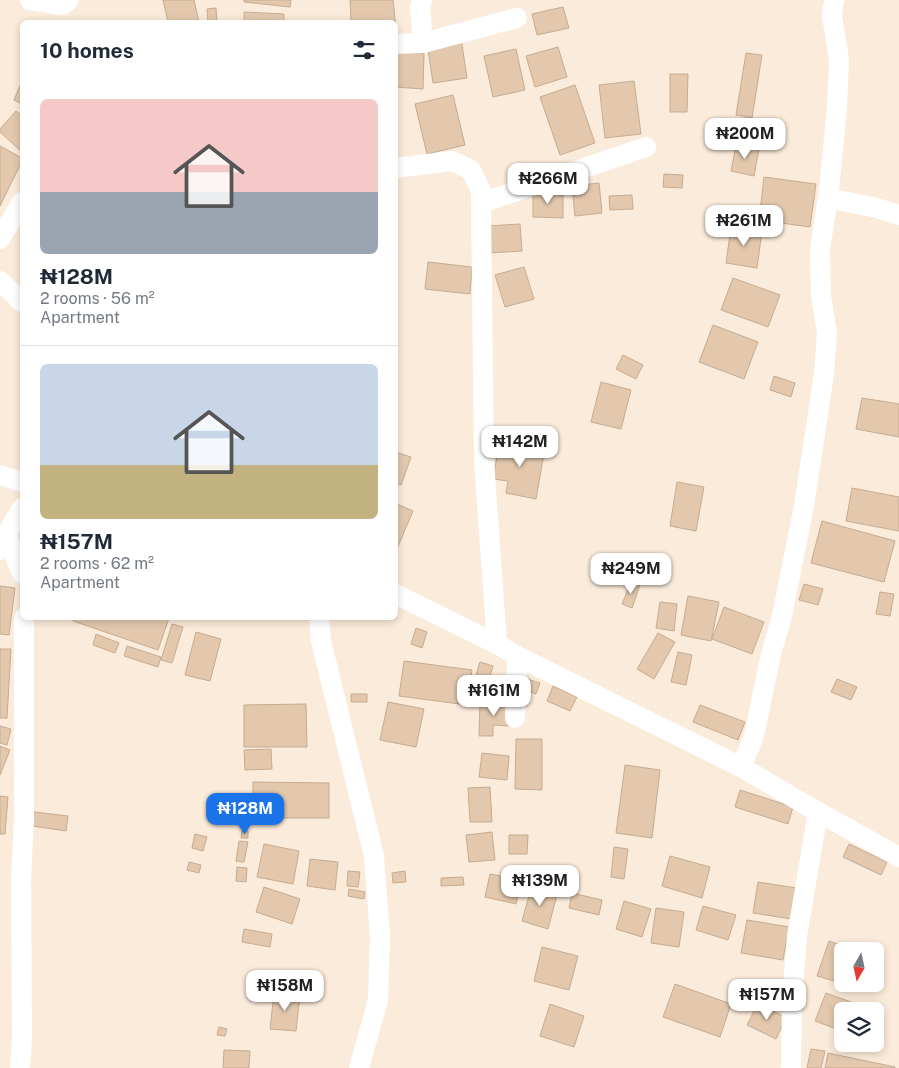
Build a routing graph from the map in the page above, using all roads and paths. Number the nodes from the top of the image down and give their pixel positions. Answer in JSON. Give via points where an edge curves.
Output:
{"nodes":[{"id":1,"x":30,"y":0,"type":"edge"},
{"id":2,"x":69,"y":0,"type":"edge"},
{"id":3,"x":422,"y":0,"type":"edge"},
{"id":4,"x":834,"y":0,"type":"edge"},
{"id":5,"x":516,"y":18,"type":"dead end"},
{"id":6,"x":423,"y":42,"type":"junction"},
{"id":7,"x":398,"y":44,"type":"edge"},
{"id":8,"x":646,"y":147,"type":"dead end"},
{"id":9,"x":398,"y":168,"type":"edge"},
{"id":10,"x":828,"y":198,"type":"junction"},
{"id":11,"x":481,"y":203,"type":"junction"},
{"id":12,"x":20,"y":205,"type":"edge"},
{"id":13,"x":899,"y":215,"type":"edge"},
{"id":14,"x":0,"y":239,"type":"edge"},
{"id":15,"x":0,"y":281,"type":"edge"},
{"id":16,"x":20,"y":300,"type":"edge"},
{"id":17,"x":0,"y":475,"type":"edge"},
{"id":18,"x":20,"y":481,"type":"edge"},
{"id":19,"x":20,"y":512,"type":"edge"},
{"id":20,"x":3,"y":543,"type":"edge"},
{"id":21,"x":20,"y":570,"type":"edge"},
{"id":22,"x":398,"y":595,"type":"edge"},
{"id":23,"x":24,"y":620,"type":"edge"},
{"id":24,"x":319,"y":620,"type":"edge"},
{"id":25,"x":497,"y":644,"type":"junction"},
{"id":26,"x":517,"y":656,"type":"junction"},
{"id":27,"x":515,"y":718,"type":"dead end"},
{"id":28,"x":741,"y":767,"type":"junction"},
{"id":29,"x":818,"y":812,"type":"junction"},
{"id":30,"x":899,"y":857,"type":"edge"},
{"id":31,"x":20,"y":1068,"type":"edge"},
{"id":32,"x":359,"y":1068,"type":"edge"},
{"id":33,"x":791,"y":1068,"type":"edge"}],
"edges":[{"from":1,"to":2,"type":"street","via":[[62,4]]},
{"from":3,"to":6,"type":"street"},
{"from":4,"to":10,"type":"street","via":[[832,16],[839,59]]},
{"from":5,"to":6,"type":"street"},
{"from":6,"to":7,"type":"street"},
{"from":8,"to":11,"type":"street"},
{"from":9,"to":11,"type":"street","via":[[452,161],[471,170],[481,191]]},
{"from":10,"to":13,"type":"street"},
{"from":10,"to":28,"type":"street","via":[[820,250],[821,296],[827,333],[804,506],[754,736]]},
{"from":11,"to":25,"type":"street","via":[[484,460]]},
{"from":12,"to":14,"type":"street"},
{"from":15,"to":16,"type":"street"},
{"from":17,"to":18,"type":"street"},
{"from":19,"to":20,"type":"street"},
{"from":20,"to":21,"type":"street"},
{"from":22,"to":25,"type":"street"},
{"from":23,"to":31,"type":"street"},
{"from":24,"to":32,"type":"street","via":[[321,641],[374,856],[380,937],[378,1000]]},
{"from":25,"to":26,"type":"street"},
{"from":26,"to":27,"type":"street"},
{"from":26,"to":28,"type":"street"},
{"from":28,"to":29,"type":"street"},
{"from":29,"to":30,"type":"street"},
{"from":29,"to":33,"type":"street","via":[[798,936],[792,998]]}]}
